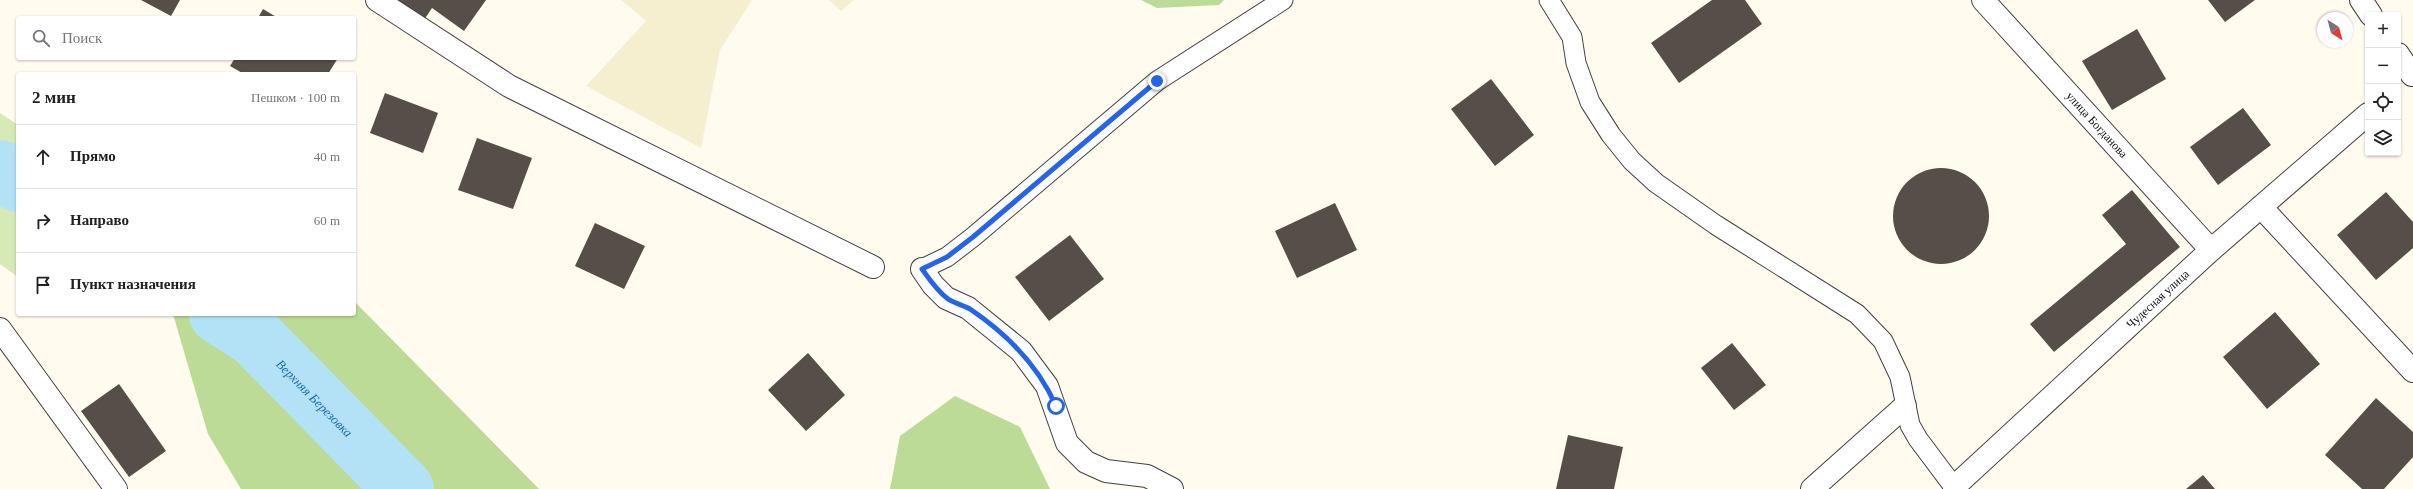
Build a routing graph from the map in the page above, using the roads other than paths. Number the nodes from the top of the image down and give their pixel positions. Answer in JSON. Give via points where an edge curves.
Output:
{"nodes":[{"id":1,"x":377,"y":0,"type":"edge"},
{"id":2,"x":1283,"y":0,"type":"edge"},
{"id":3,"x":1549,"y":0,"type":"edge"},
{"id":4,"x":1983,"y":0,"type":"edge"},
{"id":5,"x":2361,"y":0,"type":"edge"},
{"id":6,"x":2369,"y":12,"type":"edge"},
{"id":7,"x":2401,"y":62,"type":"edge"},
{"id":8,"x":2408,"y":79,"type":"edge"},
{"id":9,"x":2365,"y":117,"type":"edge"},
{"id":10,"x":2261,"y":207,"type":"junction"},
{"id":11,"x":2211,"y":250,"type":"junction"},
{"id":12,"x":873,"y":267,"type":"dead end"},
{"id":13,"x":922,"y":269,"type":"joint"},
{"id":14,"x":0,"y":330,"type":"edge"},
{"id":15,"x":2413,"y":371,"type":"edge"},
{"id":16,"x":1905,"y":406,"type":"junction"},
{"id":17,"x":1955,"y":488,"type":"edge"},
{"id":18,"x":116,"y":489,"type":"edge"},
{"id":19,"x":1172,"y":489,"type":"edge"},
{"id":20,"x":1812,"y":489,"type":"edge"}],
"edges":[{"from":1,"to":12,"type":"street","via":[[509,86]]},
{"from":2,"to":13,"type":"lane","via":[[1157,81],[973,237],[947,257]]},
{"from":3,"to":16,"type":"lane","via":[[1572,37],[1576,63],[1590,102],[1611,135],[1632,161],[1656,183],[1716,225],[1857,314],[1883,341],[1900,377]]},
{"from":4,"to":11,"type":"street","name":"улица Богданова"},
{"from":5,"to":6,"type":"street"},
{"from":7,"to":8,"type":"street"},
{"from":9,"to":10,"type":"street","name":"Чудесная улица"},
{"from":10,"to":11,"type":"street","name":"Чудесная улица"},
{"from":10,"to":15,"type":"street"},
{"from":11,"to":17,"type":"street","name":"Чудесная улица"},
{"from":13,"to":19,"type":"street","via":[[946,298],[968,308],[1021,351],[1047,386],[1067,443],[1086,462],[1106,471],[1147,476]]},
{"from":14,"to":18,"type":"street"},
{"from":16,"to":17,"type":"lane","via":[[1910,425],[1918,439]]},
{"from":16,"to":20,"type":"street"}]}
